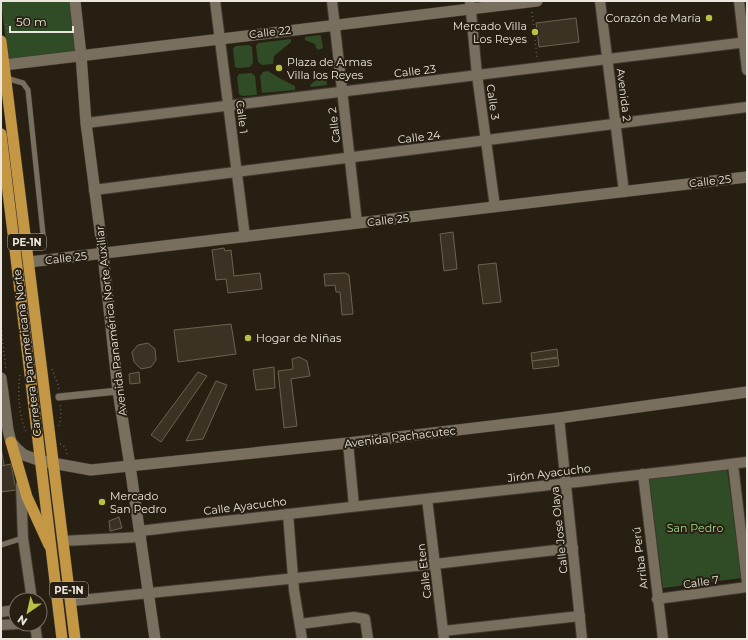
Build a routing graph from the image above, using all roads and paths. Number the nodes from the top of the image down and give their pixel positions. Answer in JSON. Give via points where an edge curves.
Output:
{"nodes":[{"id":1,"x":75,"y":1,"type":"edge"},
{"id":2,"x":215,"y":1,"type":"edge"},
{"id":3,"x":332,"y":1,"type":"edge"},
{"id":4,"x":537,"y":1,"type":"edge"},
{"id":5,"x":600,"y":1,"type":"edge"},
{"id":6,"x":739,"y":1,"type":"edge"},
{"id":7,"x":471,"y":5,"type":"edge"},
{"id":8,"x":533,"y":22,"type":"dead end"},
{"id":9,"x":6,"y":24,"type":"dead end"},
{"id":10,"x":334,"y":24,"type":"junction"},
{"id":11,"x":220,"y":38,"type":"junction"},
{"id":12,"x":5,"y":39,"type":"edge"},
{"id":13,"x":746,"y":43,"type":"edge"},
{"id":14,"x":81,"y":55,"type":"junction"},
{"id":15,"x":607,"y":59,"type":"junction"},
{"id":16,"x":4,"y":65,"type":"junction"},
{"id":17,"x":538,"y":68,"type":"junction"},
{"id":18,"x":747,"y":70,"type":"edge"},
{"id":19,"x":477,"y":75,"type":"junction"},
{"id":20,"x":6,"y":78,"type":"junction"},
{"id":21,"x":342,"y":92,"type":"junction"},
{"id":22,"x":228,"y":105,"type":"junction"},
{"id":23,"x":747,"y":107,"type":"edge"},
{"id":24,"x":86,"y":123,"type":"junction"},
{"id":25,"x":615,"y":124,"type":"junction"},
{"id":26,"x":1,"y":134,"type":"edge"},
{"id":27,"x":486,"y":140,"type":"junction"},
{"id":28,"x":350,"y":158,"type":"junction"},
{"id":29,"x":236,"y":172,"type":"junction"},
{"id":30,"x":747,"y":177,"type":"edge"},
{"id":31,"x":94,"y":190,"type":"junction"},
{"id":32,"x":624,"y":192,"type":"junction"},
{"id":33,"x":495,"y":207,"type":"junction"},
{"id":34,"x":357,"y":223,"type":"junction"},
{"id":35,"x":245,"y":237,"type":"junction"},
{"id":36,"x":28,"y":251,"type":"junction"},
{"id":37,"x":102,"y":254,"type":"junction"},
{"id":38,"x":29,"y":262,"type":"junction"},
{"id":39,"x":20,"y":374,"type":"dead end"},
{"id":40,"x":1,"y":378,"type":"edge"},
{"id":41,"x":118,"y":391,"type":"junction"},
{"id":42,"x":747,"y":392,"type":"edge"},
{"id":43,"x":59,"y":397,"type":"dead end"},
{"id":44,"x":21,"y":411,"type":"junction"},
{"id":45,"x":16,"y":412,"type":"dead end"},
{"id":46,"x":559,"y":418,"type":"junction"},
{"id":47,"x":4,"y":431,"type":"edge"},
{"id":48,"x":30,"y":440,"type":"dead end"},
{"id":49,"x":11,"y":442,"type":"junction"},
{"id":50,"x":348,"y":443,"type":"junction"},
{"id":51,"x":41,"y":461,"type":"junction"},
{"id":52,"x":747,"y":462,"type":"edge"},
{"id":53,"x":53,"y":464,"type":"junction"},
{"id":54,"x":733,"y":464,"type":"junction"},
{"id":55,"x":130,"y":466,"type":"junction"},
{"id":56,"x":643,"y":474,"type":"junction"},
{"id":57,"x":21,"y":478,"type":"junction"},
{"id":58,"x":566,"y":483,"type":"junction"},
{"id":59,"x":427,"y":499,"type":"junction"},
{"id":60,"x":354,"y":506,"type":"junction"},
{"id":61,"x":288,"y":514,"type":"junction"},
{"id":62,"x":140,"y":534,"type":"junction"},
{"id":63,"x":23,"y":538,"type":"junction"},
{"id":64,"x":63,"y":541,"type":"junction"},
{"id":65,"x":1,"y":545,"type":"edge"},
{"id":66,"x":572,"y":548,"type":"junction"},
{"id":67,"x":52,"y":551,"type":"junction"},
{"id":68,"x":435,"y":564,"type":"junction"},
{"id":69,"x":293,"y":579,"type":"junction"},
{"id":70,"x":747,"y":583,"type":"edge"},
{"id":71,"x":747,"y":588,"type":"edge"},
{"id":72,"x":31,"y":592,"type":"edge"},
{"id":73,"x":149,"y":594,"type":"junction"},
{"id":74,"x":657,"y":599,"type":"junction"},
{"id":75,"x":71,"y":601,"type":"junction"},
{"id":76,"x":580,"y":616,"type":"junction"},
{"id":77,"x":300,"y":624,"type":"junction"},
{"id":78,"x":444,"y":635,"type":"edge"},
{"id":79,"x":62,"y":639,"type":"edge"},
{"id":80,"x":76,"y":639,"type":"edge"},
{"id":81,"x":155,"y":639,"type":"edge"},
{"id":82,"x":302,"y":639,"type":"edge"},
{"id":83,"x":368,"y":639,"type":"edge"},
{"id":84,"x":582,"y":639,"type":"edge"},
{"id":85,"x":663,"y":639,"type":"edge"}],
"edges":[{"from":1,"to":14,"type":"street","name":"Avenida Panamérica Norte Auxiliar"},
{"from":2,"to":11,"type":"street","name":"Calle 1"},
{"from":3,"to":10,"type":"street"},
{"from":4,"to":7,"type":"street","name":"Calle 22"},
{"from":5,"to":15,"type":"street","name":"Avenida 2"},
{"from":6,"to":13,"type":"street"},
{"from":7,"to":10,"type":"street","name":"Calle 22"},
{"from":7,"to":19,"type":"street","name":"Calle 3"},
{"from":8,"to":17,"type":"path"},
{"from":9,"to":12,"type":"path"},
{"from":10,"to":11,"type":"street","name":"Calle 22"},
{"from":10,"to":21,"type":"street","name":"Calle 2"},
{"from":11,"to":14,"type":"street","name":"Calle 22"},
{"from":11,"to":22,"type":"street","name":"Calle 1"},
{"from":12,"to":16,"type":"highway","name":"Carretera Panamericana Norte","number":"PE-1N"},
{"from":13,"to":15,"type":"street","name":"Calle 23"},
{"from":13,"to":18,"type":"street"},
{"from":14,"to":16,"type":"street","name":"Calle 22"},
{"from":14,"to":24,"type":"street","name":"Avenida Panamérica Norte Auxiliar"},
{"from":15,"to":17,"type":"street","name":"Calle 23"},
{"from":15,"to":25,"type":"street","name":"Avenida 2"},
{"from":16,"to":20,"type":"highway","name":"Carretera Panamericana Norte","number":"PE-1N"},
{"from":17,"to":19,"type":"street","name":"Calle 23"},
{"from":19,"to":21,"type":"street","name":"Calle 23"},
{"from":19,"to":27,"type":"street","name":"Calle 3"},
{"from":20,"to":36,"type":"highway","name":"Carretera Panamericana Norte","number":"PE-1N"},
{"from":20,"to":36,"type":"lane","via":[[23,83],[28,90],[43,234]]},
{"from":21,"to":22,"type":"street","name":"Calle 23"},
{"from":21,"to":28,"type":"street","name":"Calle 2"},
{"from":22,"to":24,"type":"street","name":"Calle 23"},
{"from":22,"to":29,"type":"street","name":"Calle 1"},
{"from":23,"to":25,"type":"street","name":"Calle 24"},
{"from":24,"to":31,"type":"street","name":"Avenida Panamérica Norte Auxiliar"},
{"from":25,"to":27,"type":"street","name":"Calle 24"},
{"from":25,"to":32,"type":"street","name":"Avenida 2"},
{"from":26,"to":51,"type":"highway","name":"Carretera Panamericana Norte","number":"PE-1N"},
{"from":27,"to":28,"type":"street","name":"Calle 24"},
{"from":27,"to":33,"type":"street","name":"Calle 3"},
{"from":28,"to":29,"type":"street","name":"Calle 24"},
{"from":28,"to":34,"type":"street","name":"Calle 2"},
{"from":29,"to":31,"type":"street","name":"Calle 24"},
{"from":29,"to":35,"type":"street","name":"Calle 1"},
{"from":30,"to":32,"type":"street","name":"Calle 25"},
{"from":31,"to":37,"type":"street","name":"Avenida Panamérica Norte Auxiliar"},
{"from":32,"to":33,"type":"street","name":"Calle 25"},
{"from":33,"to":34,"type":"street","name":"Calle 25"},
{"from":34,"to":35,"type":"street","name":"Calle 25"},
{"from":35,"to":37,"type":"street","name":"Calle 25"},
{"from":36,"to":38,"type":"highway","name":"Carretera Panamericana Norte","number":"PE-1N"},
{"from":37,"to":38,"type":"street","name":"Calle 25"},
{"from":37,"to":41,"type":"street","name":"Avenida Panamérica Norte Auxiliar"},
{"from":38,"to":53,"type":"highway","name":"Carretera Panamericana Norte","number":"PE-1N"},
{"from":39,"to":44,"type":"path","via":[[18,389]]},
{"from":40,"to":47,"type":"street"},
{"from":41,"to":43,"type":"street"},
{"from":41,"to":55,"type":"street","name":"Avenida Panamérica Norte Auxiliar"},
{"from":42,"to":46,"type":"street","name":"Avenida Pachacutec"},
{"from":44,"to":45,"type":"path"},
{"from":44,"to":48,"type":"path","via":[[22,424]]},
{"from":46,"to":50,"type":"street","name":"Avenida Pachacutec"},
{"from":46,"to":58,"type":"street","name":"Calle Jose Olaya"},
{"from":47,"to":49,"type":"street"},
{"from":49,"to":51,"type":"street","name":"Avenida Pachacutec","via":[[24,455]]},
{"from":49,"to":57,"type":"highway"},
{"from":50,"to":55,"type":"street","name":"Avenida Pachacutec"},
{"from":50,"to":60,"type":"street"},
{"from":51,"to":53,"type":"street","name":"Avenida Pachacutec"},
{"from":51,"to":67,"type":"highway","name":"Carretera Panamericana Norte","number":"PE-1N"},
{"from":52,"to":54,"type":"street","name":"Jirón Ayacucho"},
{"from":53,"to":55,"type":"street","name":"Avenida Pachacutec","via":[[91,470]]},
{"from":53,"to":64,"type":"highway","name":"Carretera Panamericana Norte","number":"PE-1N"},
{"from":54,"to":56,"type":"street","name":"Jirón Ayacucho"},
{"from":54,"to":70,"type":"street"},
{"from":55,"to":62,"type":"street","name":"Avenida Panamérica Norte Auxiliar"},
{"from":56,"to":58,"type":"street","name":"Jirón Ayacucho"},
{"from":56,"to":74,"type":"street","name":"Arriba Perú"},
{"from":57,"to":63,"type":"street"},
{"from":57,"to":67,"type":"highway"},
{"from":58,"to":59,"type":"street","name":"Jirón Ayacucho"},
{"from":58,"to":66,"type":"street","name":"Calle Jose Olaya"},
{"from":59,"to":60,"type":"street","name":"Jirón Ayacucho"},
{"from":59,"to":68,"type":"street","name":"Calle Eten"},
{"from":60,"to":61,"type":"street","name":"Calle Ayacucho"},
{"from":61,"to":62,"type":"street","name":"Calle Ayacucho"},
{"from":61,"to":69,"type":"street"},
{"from":62,"to":64,"type":"street","name":"Calle Ayacucho"},
{"from":62,"to":73,"type":"street","name":"Avenida Panamérica Norte Auxiliar"},
{"from":63,"to":65,"type":"lane"},
{"from":63,"to":72,"type":"street"},
{"from":64,"to":75,"type":"highway","name":"Carretera Panamericana Norte","number":"PE-1N"},
{"from":66,"to":68,"type":"street"},
{"from":66,"to":76,"type":"street","name":"Calle Jose Olaya"},
{"from":67,"to":79,"type":"highway","name":"Carretera Panamericana Norte","number":"PE-1N"},
{"from":68,"to":69,"type":"street"},
{"from":68,"to":78,"type":"street","name":"Calle Eten"},
{"from":69,"to":73,"type":"street"},
{"from":69,"to":77,"type":"street"},
{"from":71,"to":74,"type":"street","name":"Calle 7"},
{"from":73,"to":75,"type":"street"},
{"from":73,"to":81,"type":"street","name":"Avenida Panamérica Norte Auxiliar"},
{"from":74,"to":85,"type":"street","name":"Arriba Perú"},
{"from":75,"to":80,"type":"highway","name":"Carretera Panamericana Norte","number":"PE-1N"},
{"from":76,"to":78,"type":"street"},
{"from":76,"to":84,"type":"street","name":"Calle Jose Olaya"},
{"from":77,"to":82,"type":"street"},
{"from":77,"to":83,"type":"street","via":[[354,617],[365,619]]}]}
